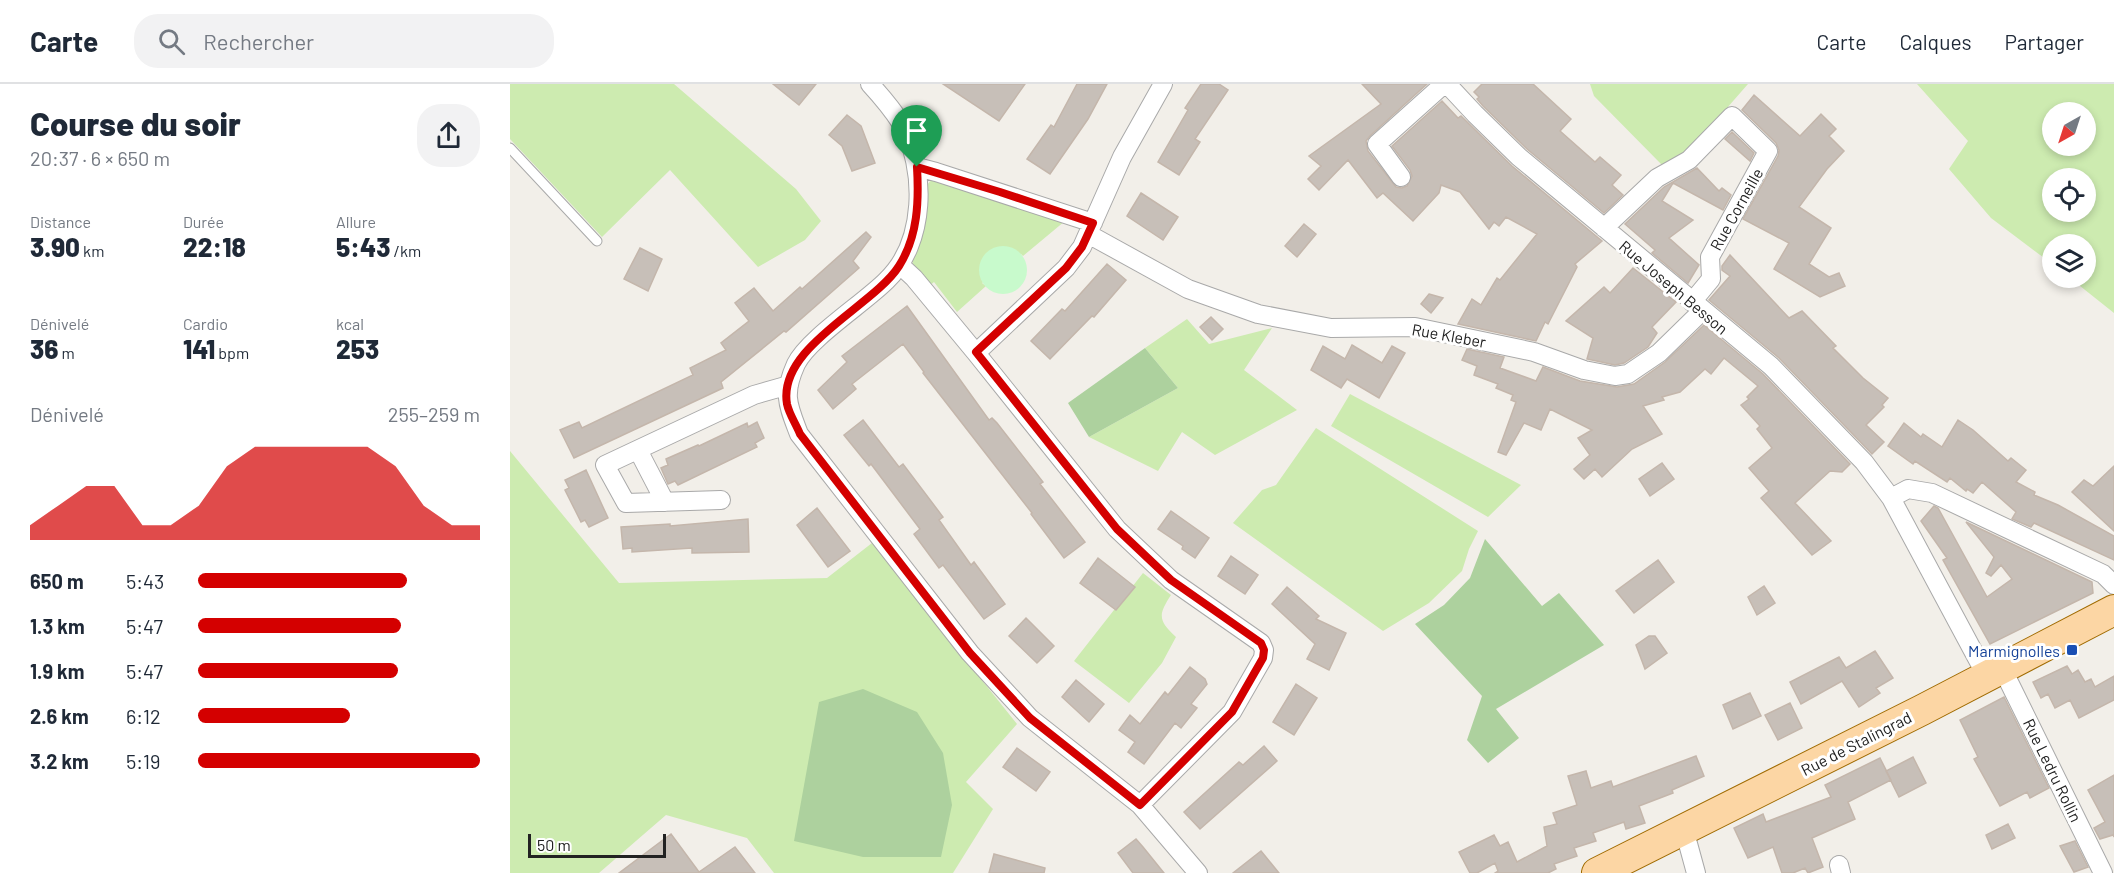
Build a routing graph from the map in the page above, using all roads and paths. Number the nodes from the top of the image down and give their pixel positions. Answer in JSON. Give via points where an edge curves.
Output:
{"nodes":[{"id":1,"x":870,"y":84,"type":"edge"},
{"id":2,"x":1163,"y":84,"type":"edge"},
{"id":3,"x":1446,"y":84,"type":"edge"},
{"id":4,"x":510,"y":148,"type":"edge"},
{"id":5,"x":917,"y":167,"type":"junction"},
{"id":6,"x":1401,"y":177,"type":"dead end"},
{"id":7,"x":1604,"y":228,"type":"junction"},
{"id":8,"x":1090,"y":229,"type":"junction"},
{"id":9,"x":597,"y":241,"type":"dead end"},
{"id":10,"x":900,"y":265,"type":"junction"},
{"id":11,"x":1697,"y":306,"type":"junction"},
{"id":12,"x":976,"y":352,"type":"junction"},
{"id":13,"x":789,"y":385,"type":"junction"},
{"id":14,"x":638,"y":450,"type":"junction"},
{"id":15,"x":1891,"y":498,"type":"junction"},
{"id":16,"x":720,"y":500,"type":"dead end"},
{"id":17,"x":665,"y":502,"type":"junction"},
{"id":18,"x":2114,"y":585,"type":"edge"},
{"id":19,"x":2114,"y":610,"type":"edge"},
{"id":20,"x":1994,"y":672,"type":"junction"},
{"id":21,"x":1140,"y":805,"type":"junction"},
{"id":22,"x":1684,"y":829,"type":"junction"},
{"id":23,"x":1198,"y":873,"type":"edge"},
{"id":24,"x":1597,"y":873,"type":"edge"},
{"id":25,"x":1696,"y":873,"type":"edge"},
{"id":26,"x":2103,"y":873,"type":"edge"}],
"edges":[{"from":1,"to":5,"type":"street","via":[[901,124]]},
{"from":2,"to":8,"type":"street","via":[[1122,157]]},
{"from":3,"to":6,"type":"street","via":[[1377,144]]},
{"from":3,"to":7,"type":"street","name":"Rue Joseph Besson","via":[[1519,158]]},
{"from":4,"to":9,"type":"lane"},
{"from":5,"to":8,"type":"street","name":"Rue Kleber"},
{"from":5,"to":10,"type":"street","via":[[916,220]]},
{"from":7,"to":11,"type":"street","name":"Rue Joseph Besson"},
{"from":7,"to":11,"type":"street","name":"Rue Corneille","via":[[1657,178],[1689,160],[1732,116],[1768,151],[1710,257],[1711,279]]},
{"from":8,"to":11,"type":"street","name":"Rue Kleber","via":[[1175,283],[1258,314],[1331,328],[1416,327],[1534,352],[1584,370],[1616,376],[1628,374],[1659,353]]},
{"from":8,"to":12,"type":"street","via":[[1066,268]]},
{"from":10,"to":12,"type":"street"},
{"from":10,"to":13,"type":"street","via":[[888,280],[810,346],[797,362]]},
{"from":11,"to":15,"type":"street","name":"Rue Joseph Besson","via":[[1771,366],[1864,462]]},
{"from":12,"to":21,"type":"street","via":[[1117,529],[1171,580],[1261,643],[1264,650],[1232,712]]},
{"from":13,"to":14,"type":"street","via":[[754,395]]},
{"from":13,"to":21,"type":"street","via":[[787,403],[800,434],[970,653],[1030,718]]},
{"from":14,"to":17,"type":"street"},
{"from":14,"to":17,"type":"street","via":[[605,465],[626,503]]},
{"from":15,"to":18,"type":"street","via":[[1908,489],[1932,493],[2103,574]]},
{"from":15,"to":20,"type":"street","name":"Rue Joseph Besson"},
{"from":16,"to":17,"type":"street"},
{"from":19,"to":20,"type":"main road","name":"Rue de Stalingrad"},
{"from":20,"to":22,"type":"main road","name":"Rue de Stalingrad"},
{"from":20,"to":26,"type":"street","name":"Rue Ledru Rollin"},
{"from":21,"to":23,"type":"street"},
{"from":22,"to":24,"type":"main road","name":"Rue de Stalingrad"},
{"from":22,"to":25,"type":"street"}]}
